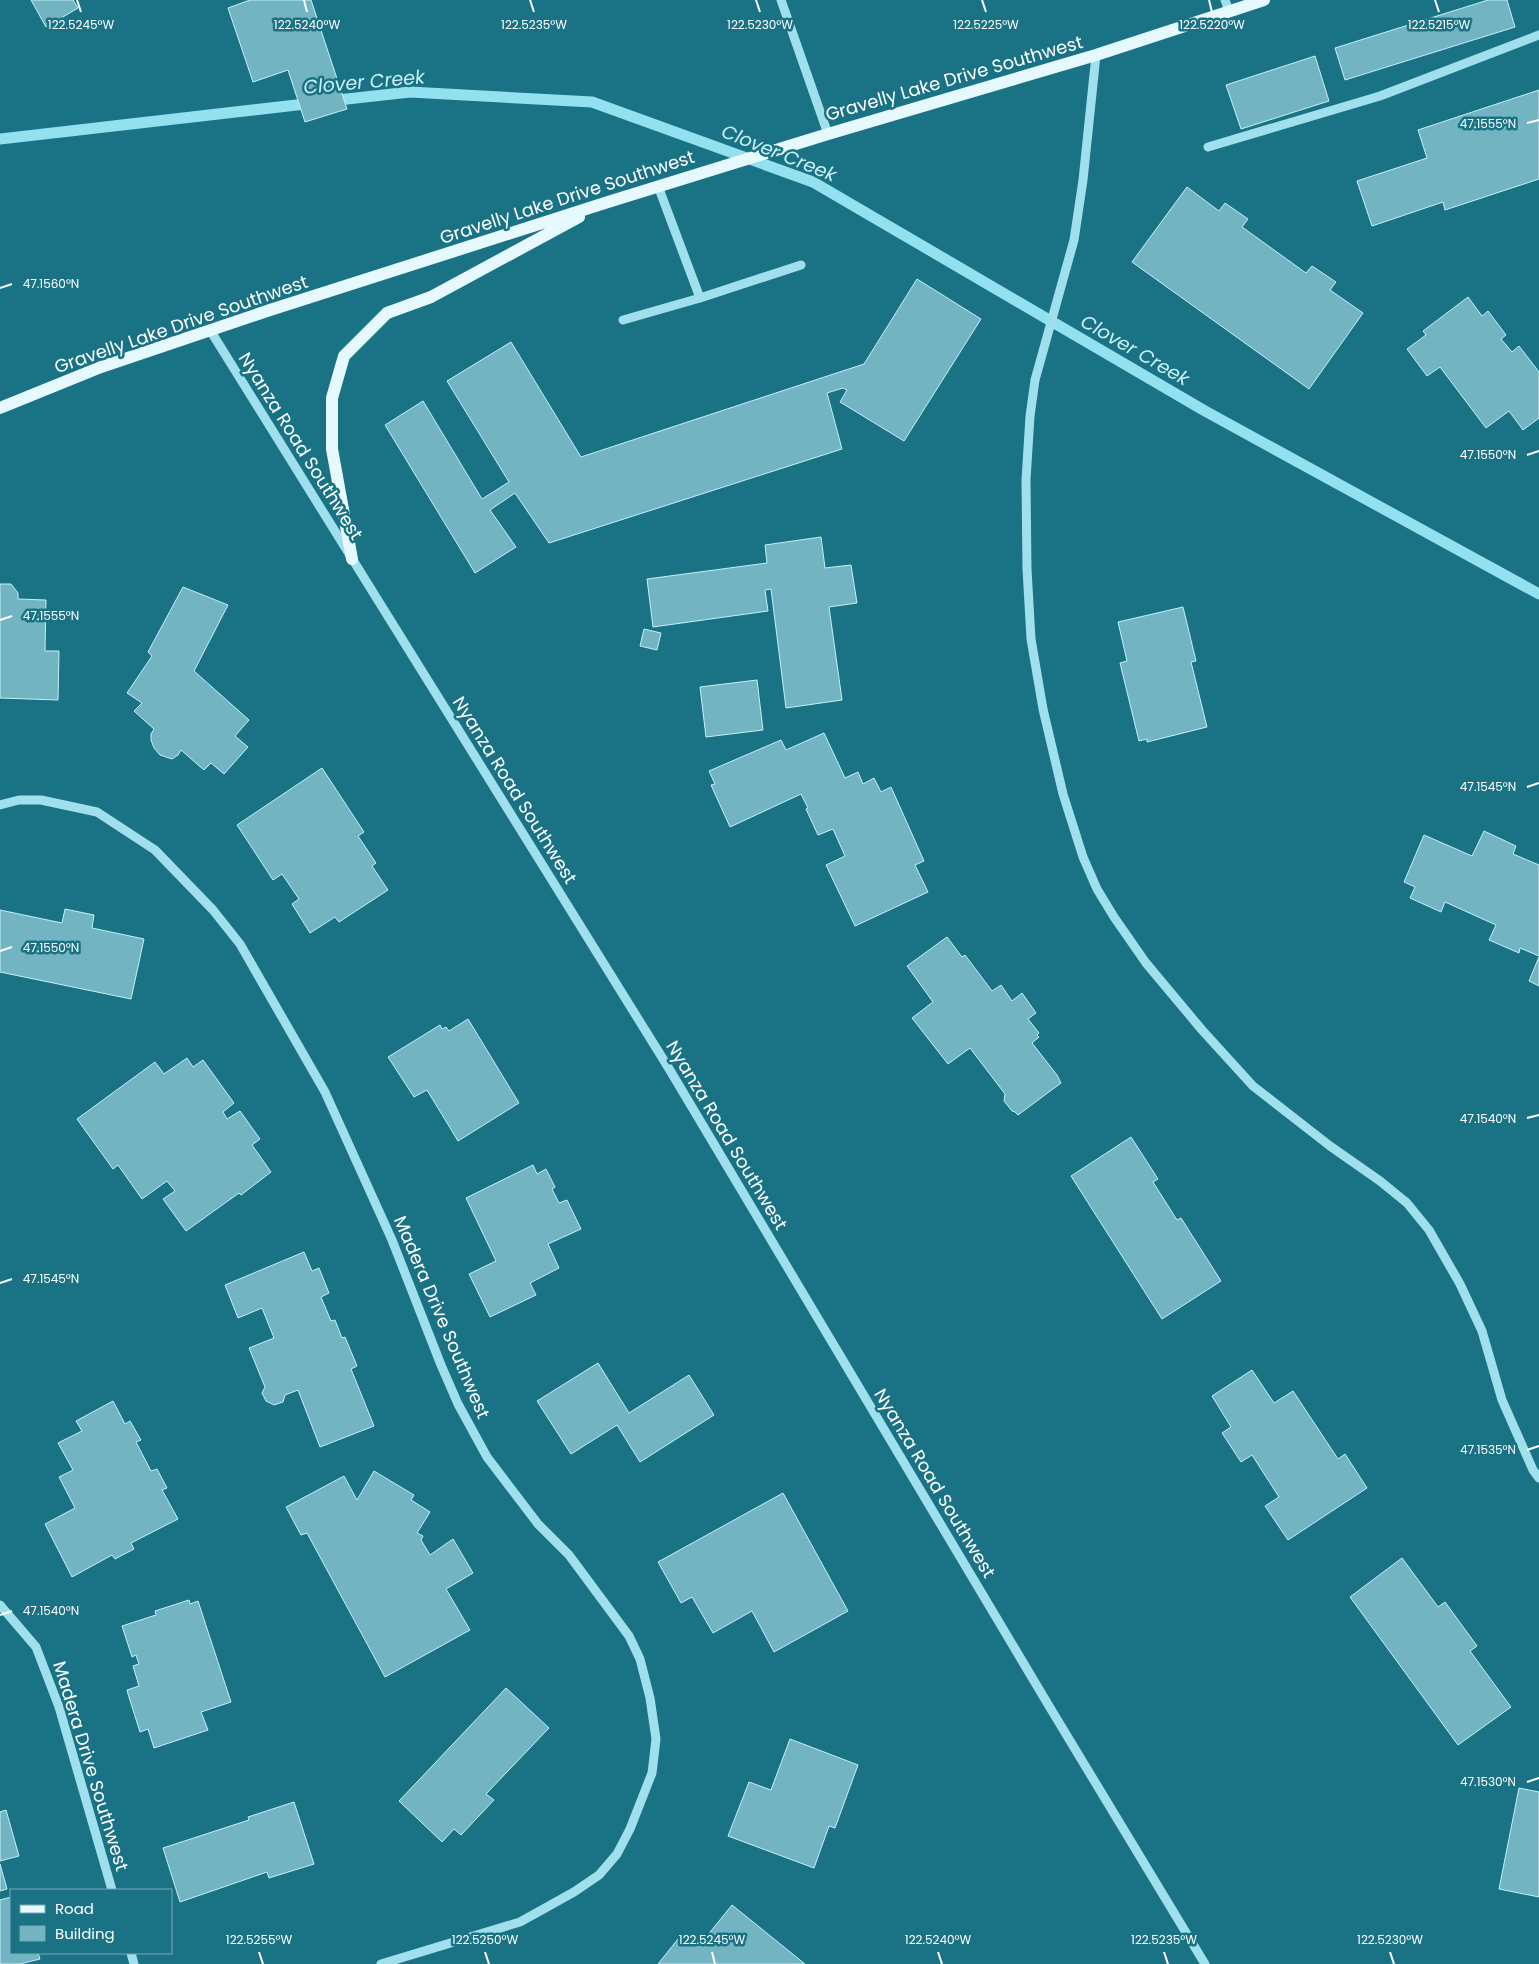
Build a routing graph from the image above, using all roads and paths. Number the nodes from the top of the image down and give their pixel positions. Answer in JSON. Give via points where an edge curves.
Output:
{"nodes":[{"id":1,"x":781,"y":0,"type":"edge"},
{"id":2,"x":1264,"y":0,"type":"edge"},
{"id":3,"x":1227,"y":6,"type":"edge"},
{"id":4,"x":1539,"y":35,"type":"edge"},
{"id":5,"x":1096,"y":54,"type":"junction"},
{"id":6,"x":828,"y":134,"type":"junction"},
{"id":7,"x":1208,"y":147,"type":"dead end"},
{"id":8,"x":658,"y":186,"type":"junction"},
{"id":9,"x":608,"y":202,"type":"junction"},
{"id":10,"x":801,"y":265,"type":"dead end"},
{"id":11,"x":700,"y":298,"type":"junction"},
{"id":12,"x":623,"y":320,"type":"dead end"},
{"id":13,"x":210,"y":330,"type":"junction"},
{"id":14,"x":0,"y":408,"type":"edge"},
{"id":15,"x":352,"y":559,"type":"junction"},
{"id":16,"x":0,"y":805,"type":"edge"},
{"id":17,"x":1539,"y":1478,"type":"edge"},
{"id":18,"x":0,"y":1605,"type":"edge"},
{"id":19,"x":112,"y":1889,"type":"edge"},
{"id":20,"x":381,"y":1964,"type":"edge"},
{"id":21,"x":1205,"y":1964,"type":"edge"}],
"edges":[{"from":1,"to":6,"type":"street"},
{"from":2,"to":3,"type":"main road","name":"Gravelly Lake Drive Southwest"},
{"from":3,"to":5,"type":"main road","name":"Gravelly Lake Drive Southwest"},
{"from":4,"to":7,"type":"street","via":[[1380,96]]},
{"from":5,"to":6,"type":"main road","name":"Gravelly Lake Drive Southwest"},
{"from":5,"to":17,"type":"street","via":[[1074,240],[1035,380],[1026,480],[1031,639],[1043,709],[1083,857],[1097,889],[1146,963],[1253,1086],[1407,1203],[1429,1230],[1482,1331],[1502,1400]]},
{"from":6,"to":8,"type":"main road","name":"Gravelly Lake Drive Southwest"},
{"from":8,"to":9,"type":"main road","name":"Gravelly Lake Drive Southwest"},
{"from":8,"to":11,"type":"street"},
{"from":9,"to":13,"type":"main road","name":"Gravelly Lake Drive Southwest"},
{"from":9,"to":15,"type":"main road","via":[[431,297],[387,313],[344,356],[332,398],[332,449]]},
{"from":10,"to":11,"type":"street"},
{"from":11,"to":12,"type":"street"},
{"from":13,"to":14,"type":"main road","name":"Gravelly Lake Drive Southwest","via":[[101,367]]},
{"from":13,"to":15,"type":"street","name":"Nyanza Road Southwest"},
{"from":15,"to":21,"type":"street","name":"Nyanza Road Southwest","via":[[668,1067]]},
{"from":16,"to":20,"type":"street","name":"Madera Drive Southwest","via":[[20,800],[41,800],[97,812],[155,850],[213,910],[240,944],[326,1092],[392,1240],[458,1404],[487,1457],[538,1524],[569,1555],[629,1636],[640,1659],[656,1739],[652,1773],[617,1854],[593,1880],[520,1922]]},
{"from":18,"to":19,"type":"street","name":"Madera Drive Southwest","via":[[36,1647],[59,1707]]}]}
